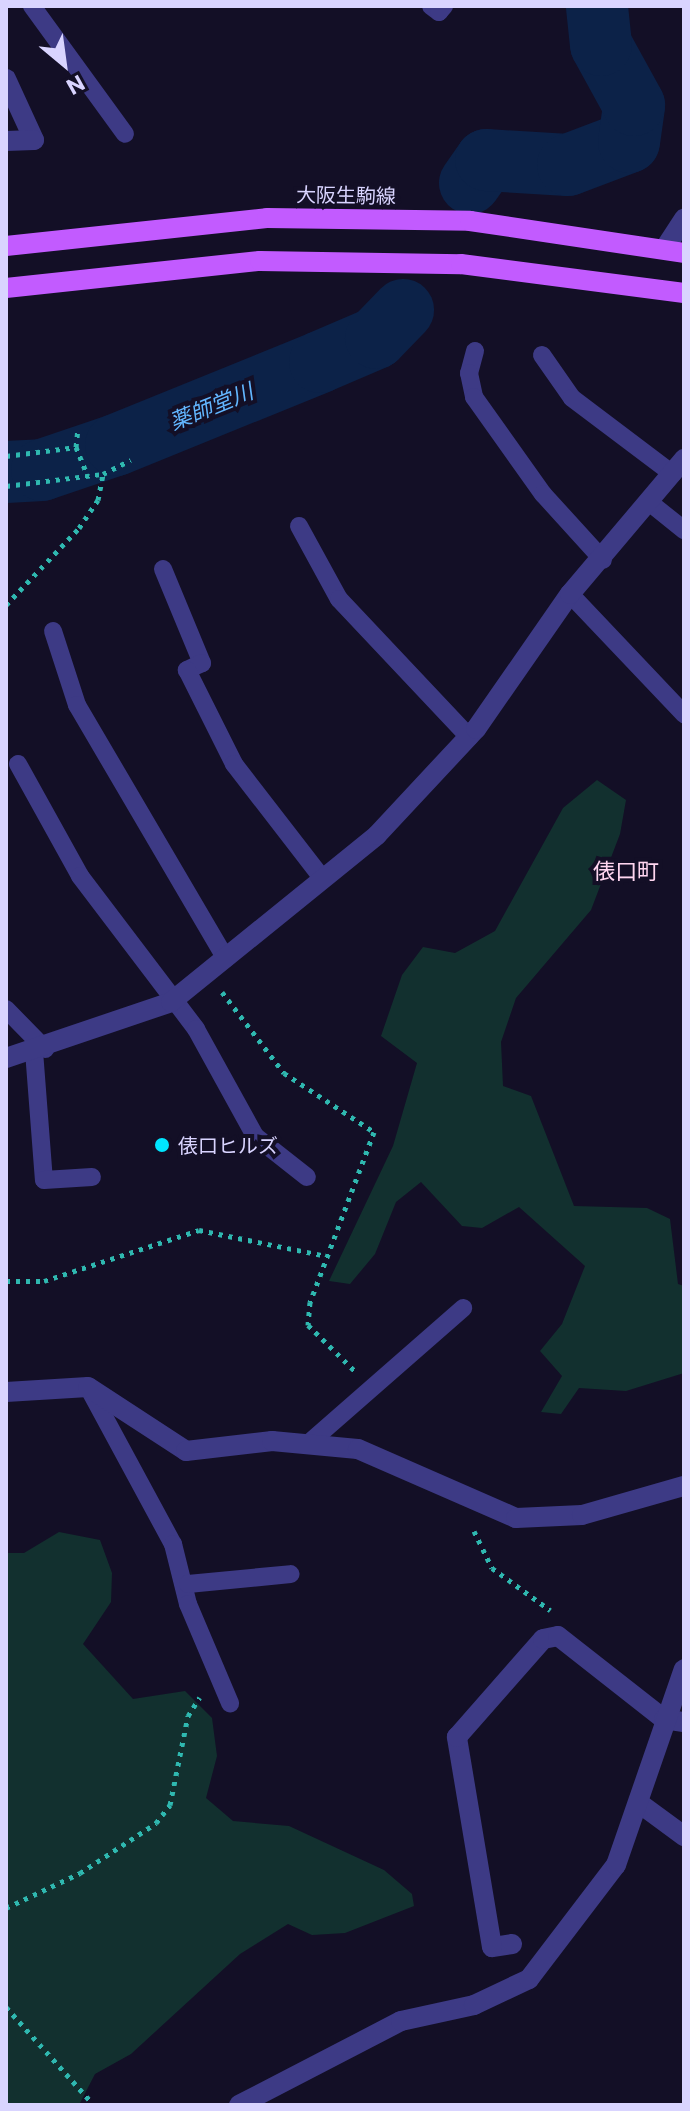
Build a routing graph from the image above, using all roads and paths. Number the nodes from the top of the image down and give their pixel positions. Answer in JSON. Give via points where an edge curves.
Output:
{"nodes":[{"id":1,"x":32,"y":6,"type":"edge"},
{"id":2,"x":431,"y":6,"type":"edge"},
{"id":3,"x":444,"y":6,"type":"edge"},
{"id":4,"x":6,"y":79,"type":"edge"},
{"id":5,"x":125,"y":134,"type":"dead end"},
{"id":6,"x":6,"y":141,"type":"edge"},
{"id":7,"x":684,"y":219,"type":"edge"},
{"id":8,"x":6,"y":246,"type":"edge"},
{"id":9,"x":675,"y":251,"type":"edge"},
{"id":10,"x":6,"y":288,"type":"edge"},
{"id":11,"x":684,"y":293,"type":"edge"},
{"id":12,"x":475,"y":351,"type":"dead end"},
{"id":13,"x":542,"y":355,"type":"dead end"},
{"id":14,"x":78,"y":429,"type":"dead end"},
{"id":15,"x":76,"y":447,"type":"junction"},
{"id":16,"x":6,"y":456,"type":"edge"},
{"id":17,"x":131,"y":460,"type":"dead end"},
{"id":18,"x":678,"y":466,"type":"edge"},
{"id":19,"x":103,"y":474,"type":"junction"},
{"id":20,"x":88,"y":476,"type":"junction"},
{"id":21,"x":6,"y":486,"type":"edge"},
{"id":22,"x":649,"y":502,"type":"junction"},
{"id":23,"x":299,"y":526,"type":"dead end"},
{"id":24,"x":684,"y":530,"type":"edge"},
{"id":25,"x":603,"y":560,"type":"junction"},
{"id":26,"x":163,"y":569,"type":"dead end"},
{"id":27,"x":570,"y":594,"type":"junction"},
{"id":28,"x":6,"y":605,"type":"edge"},
{"id":29,"x":53,"y":631,"type":"dead end"},
{"id":30,"x":684,"y":714,"type":"edge"},
{"id":31,"x":469,"y":737,"type":"junction"},
{"id":32,"x":18,"y":764,"type":"dead end"},
{"id":33,"x":323,"y":879,"type":"junction"},
{"id":34,"x":226,"y":959,"type":"junction"},
{"id":35,"x":171,"y":1002,"type":"junction"},
{"id":36,"x":6,"y":1009,"type":"edge"},
{"id":37,"x":39,"y":1050,"type":"junction"},
{"id":38,"x":6,"y":1058,"type":"edge"},
{"id":39,"x":92,"y":1177,"type":"dead end"},
{"id":40,"x":307,"y":1177,"type":"dead end"},
{"id":41,"x":322,"y":1255,"type":"dead end"},
{"id":42,"x":6,"y":1281,"type":"edge"},
{"id":43,"x":463,"y":1308,"type":"dead end"},
{"id":44,"x":88,"y":1387,"type":"junction"},
{"id":45,"x":6,"y":1392,"type":"edge"},
{"id":46,"x":309,"y":1443,"type":"junction"},
{"id":47,"x":684,"y":1486,"type":"edge"},
{"id":48,"x":464,"y":1495,"type":"junction"},
{"id":49,"x":291,"y":1574,"type":"dead end"},
{"id":50,"x":188,"y":1584,"type":"junction"},
{"id":51,"x":558,"y":1636,"type":"junction"},
{"id":52,"x":684,"y":1669,"type":"edge"},
{"id":53,"x":219,"y":1681,"type":"junction"},
{"id":54,"x":230,"y":1703,"type":"dead end"},
{"id":55,"x":674,"y":1721,"type":"edge"},
{"id":56,"x":639,"y":1803,"type":"junction"},
{"id":57,"x":684,"y":1836,"type":"edge"},
{"id":58,"x":6,"y":1908,"type":"edge"},
{"id":59,"x":512,"y":1944,"type":"dead end"},
{"id":60,"x":6,"y":2007,"type":"edge"},
{"id":61,"x":94,"y":2105,"type":"edge"},
{"id":62,"x":239,"y":2105,"type":"edge"}],
"edges":[{"from":1,"to":5,"type":"lane"},
{"from":2,"to":3,"type":"lane","via":[[439,12]]},
{"from":4,"to":6,"type":"street","via":[[34,140]]},
{"from":7,"to":9,"type":"street"},
{"from":8,"to":9,"type":"main road","name":"大阪生駒線","via":[[267,218],[470,221]]},
{"from":10,"to":11,"type":"main road","via":[[260,261],[461,264]]},
{"from":12,"to":25,"type":"lane","via":[[469,373],[474,397],[543,494]]},
{"from":13,"to":18,"type":"lane","via":[[572,398]]},
{"from":14,"to":15,"type":"path"},
{"from":15,"to":16,"type":"path"},
{"from":15,"to":20,"type":"path"},
{"from":17,"to":19,"type":"path"},
{"from":18,"to":22,"type":"street"},
{"from":19,"to":20,"type":"path"},
{"from":19,"to":28,"type":"path","via":[[98,500],[79,528]]},
{"from":20,"to":21,"type":"path"},
{"from":22,"to":24,"type":"lane"},
{"from":22,"to":25,"type":"street"},
{"from":23,"to":31,"type":"lane","via":[[339,599]]},
{"from":25,"to":27,"type":"street"},
{"from":26,"to":33,"type":"lane","via":[[202,663],[187,670],[234,764]]},
{"from":27,"to":30,"type":"lane","via":[[667,704]]},
{"from":27,"to":31,"type":"street"},
{"from":29,"to":34,"type":"lane","via":[[85,719]]},
{"from":31,"to":33,"type":"street","via":[[377,835]]},
{"from":32,"to":35,"type":"lane","via":[[80,876]]},
{"from":33,"to":34,"type":"street"},
{"from":34,"to":35,"type":"street"},
{"from":35,"to":37,"type":"street"},
{"from":35,"to":40,"type":"lane","via":[[196,1029],[255,1136]]},
{"from":36,"to":37,"type":"lane"},
{"from":37,"to":38,"type":"street"},
{"from":37,"to":39,"type":"lane","via":[[44,1180]]},
{"from":41,"to":42,"type":"path","via":[[199,1230],[44,1281]]},
{"from":43,"to":46,"type":"lane"},
{"from":44,"to":45,"type":"street"},
{"from":44,"to":46,"type":"street","via":[[186,1451]]},
{"from":44,"to":50,"type":"lane"},
{"from":46,"to":48,"type":"street","via":[[358,1449]]},
{"from":47,"to":48,"type":"street","via":[[582,1515],[516,1518]]},
{"from":48,"to":51,"type":"path","via":[[485,1559],[556,1615]]},
{"from":49,"to":50,"type":"lane"},
{"from":50,"to":53,"type":"lane","via":[[188,1604]]},
{"from":51,"to":55,"type":"street"},
{"from":51,"to":59,"type":"street","via":[[543,1639],[457,1737],[492,1947]]},
{"from":52,"to":55,"type":"street"},
{"from":53,"to":54,"type":"lane"},
{"from":53,"to":58,"type":"path","via":[[188,1716],[176,1783],[156,1823],[80,1873]]},
{"from":55,"to":56,"type":"street"},
{"from":56,"to":57,"type":"street"},
{"from":56,"to":62,"type":"street","via":[[616,1865],[529,1979],[474,2005],[401,2021]]},
{"from":60,"to":61,"type":"path"}]}
